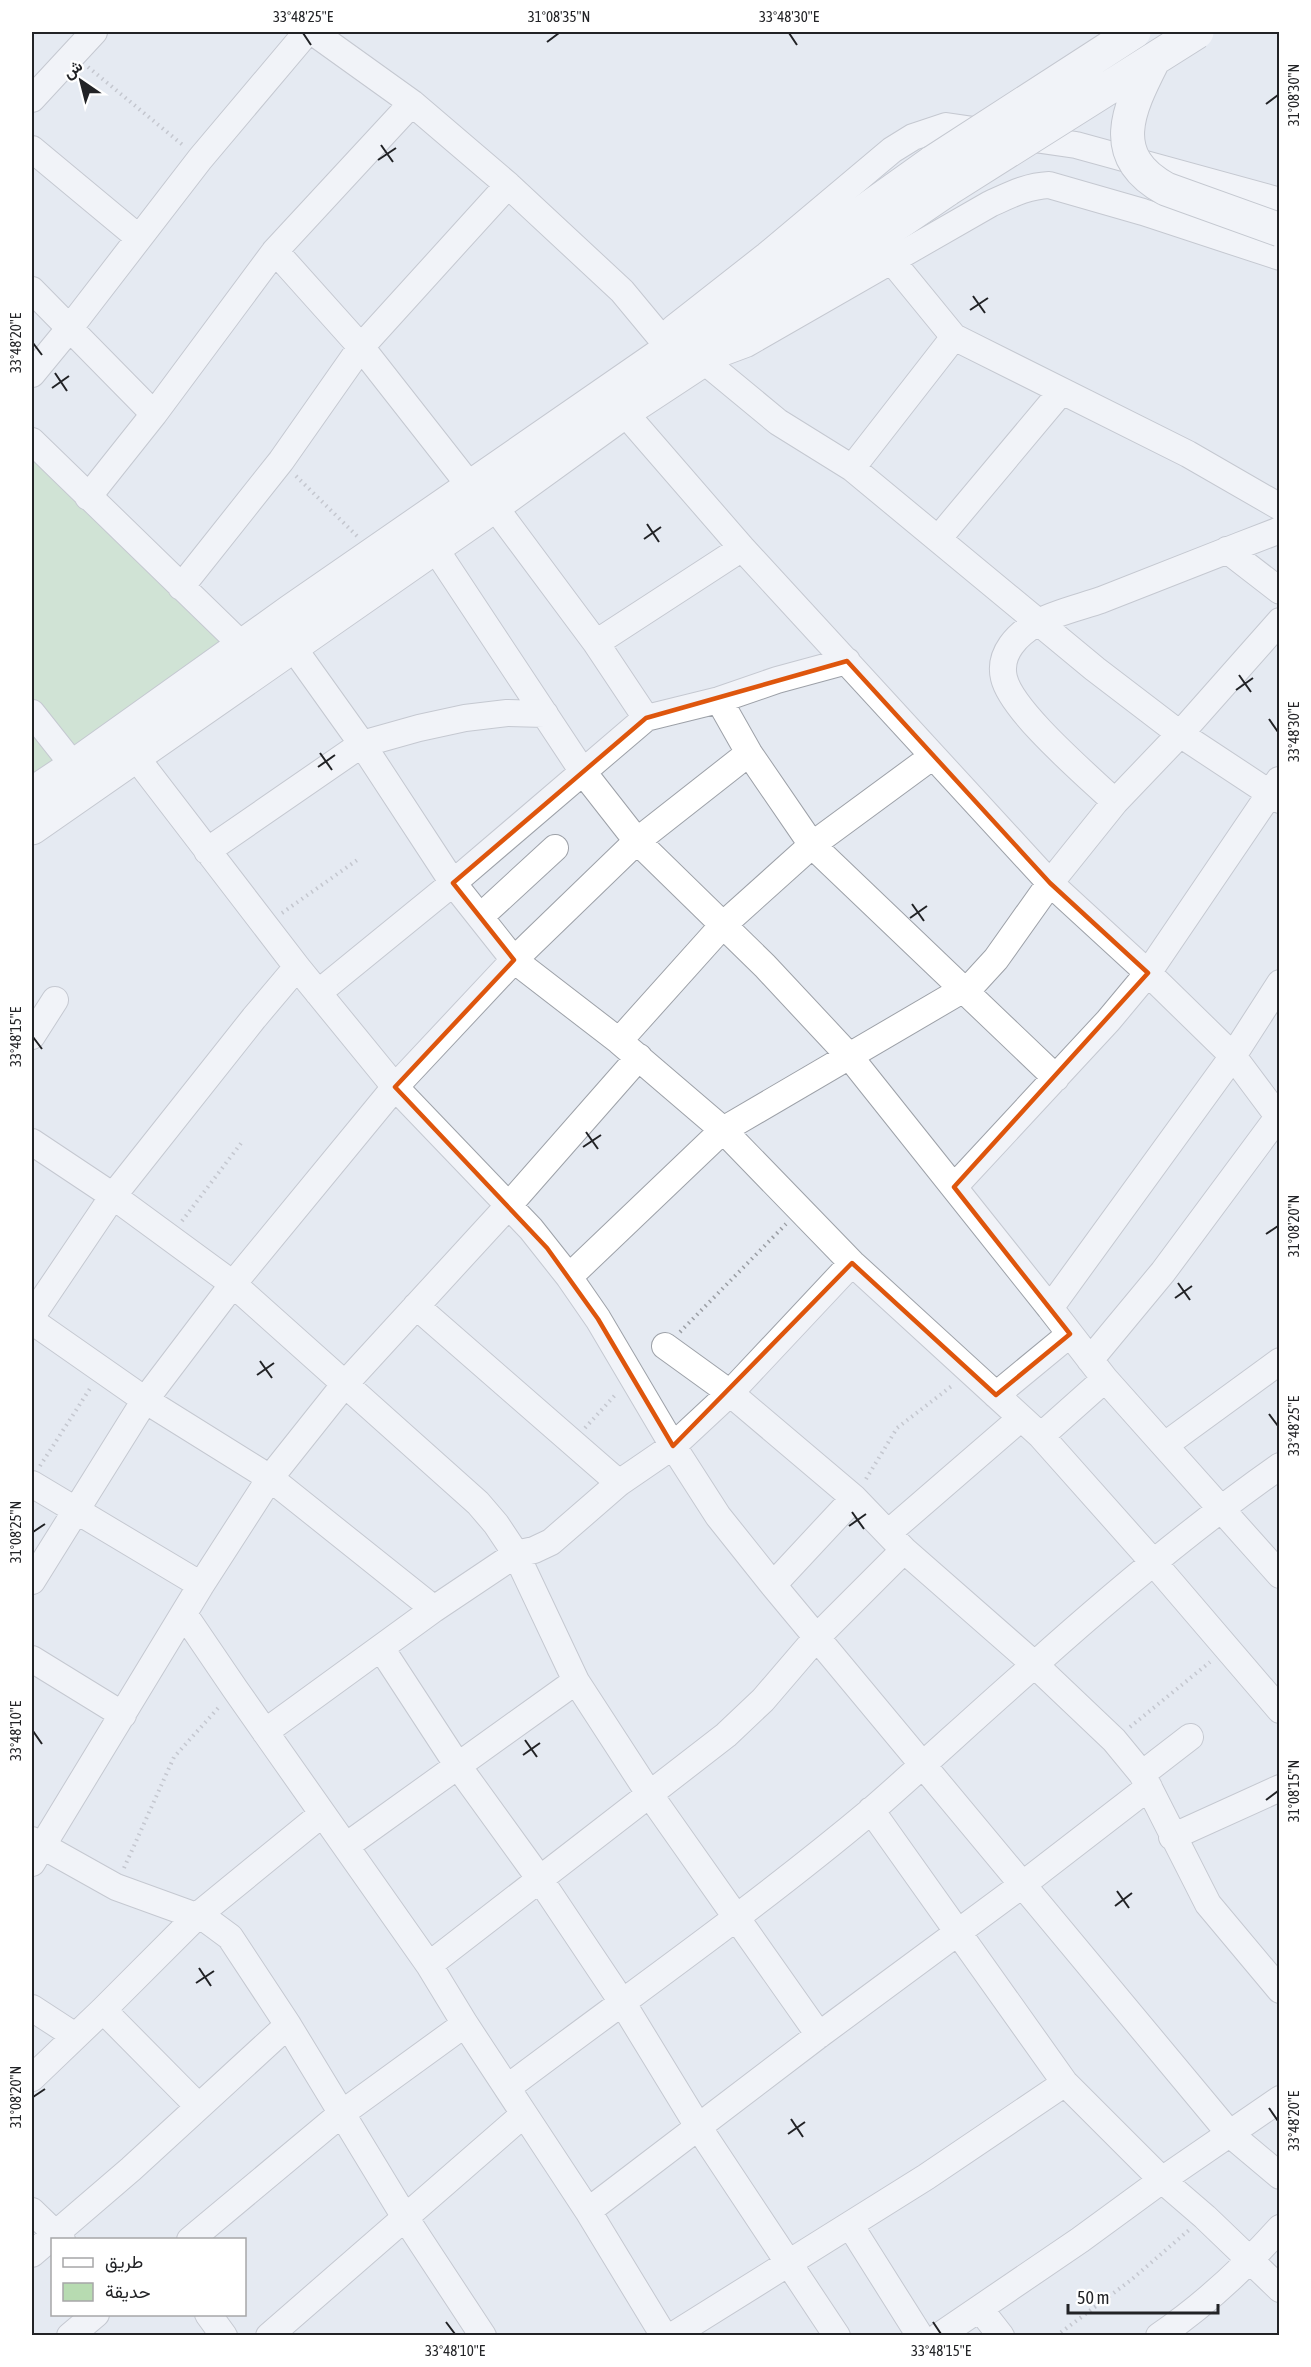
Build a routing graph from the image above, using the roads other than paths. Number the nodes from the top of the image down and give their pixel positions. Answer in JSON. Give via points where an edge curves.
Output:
{"nodes":[{"id":1,"x":94,"y":32,"type":"edge"},
{"id":2,"x":307,"y":32,"type":"edge"},
{"id":3,"x":313,"y":32,"type":"edge"},
{"id":4,"x":1134,"y":32,"type":"edge"},
{"id":5,"x":1197,"y":32,"type":"edge"},
{"id":6,"x":1154,"y":61,"type":"junction"},
{"id":7,"x":32,"y":99,"type":"edge"},
{"id":8,"x":411,"y":103,"type":"junction"},
{"id":9,"x":32,"y":149,"type":"edge"},
{"id":10,"x":940,"y":176,"type":"junction"},
{"id":11,"x":508,"y":185,"type":"junction"},
{"id":12,"x":1280,"y":201,"type":"edge"},
{"id":13,"x":1280,"y":230,"type":"edge"},
{"id":14,"x":139,"y":238,"type":"junction"},
{"id":15,"x":275,"y":251,"type":"junction"},
{"id":16,"x":1280,"y":257,"type":"edge"},
{"id":17,"x":891,"y":260,"type":"junction"},
{"id":18,"x":32,"y":290,"type":"edge"},
{"id":19,"x":69,"y":329,"type":"junction"},
{"id":20,"x":954,"y":337,"type":"junction"},
{"id":21,"x":661,"y":338,"type":"junction"},
{"id":22,"x":361,"y":347,"type":"junction"},
{"id":23,"x":703,"y":360,"type":"junction"},
{"id":24,"x":32,"y":374,"type":"edge"},
{"id":25,"x":1061,"y":392,"type":"junction"},
{"id":26,"x":618,"y":401,"type":"junction"},
{"id":27,"x":154,"y":414,"type":"junction"},
{"id":28,"x":32,"y":441,"type":"edge"},
{"id":29,"x":852,"y":468,"type":"junction"},
{"id":30,"x":470,"y":486,"type":"junction"},
{"id":31,"x":88,"y":497,"type":"junction"},
{"id":32,"x":495,"y":506,"type":"junction"},
{"id":33,"x":1280,"y":507,"type":"edge"},
{"id":34,"x":1280,"y":531,"type":"edge"},
{"id":35,"x":938,"y":539,"type":"junction"},
{"id":36,"x":434,"y":547,"type":"junction"},
{"id":37,"x":742,"y":549,"type":"junction"},
{"id":38,"x":1227,"y":550,"type":"junction"},
{"id":39,"x":181,"y":587,"type":"junction"},
{"id":40,"x":1280,"y":591,"type":"edge"},
{"id":41,"x":1280,"y":621,"type":"edge"},
{"id":42,"x":1038,"y":622,"type":"junction"},
{"id":43,"x":596,"y":643,"type":"junction"},
{"id":44,"x":292,"y":646,"type":"junction"},
{"id":45,"x":244,"y":647,"type":"junction"},
{"id":46,"x":847,"y":661,"type":"junction"},
{"id":47,"x":720,"y":700,"type":"junction"},
{"id":48,"x":32,"y":713,"type":"edge"},
{"id":49,"x":545,"y":714,"type":"junction"},
{"id":50,"x":646,"y":718,"type":"junction"},
{"id":51,"x":1180,"y":734,"type":"junction"},
{"id":52,"x":362,"y":744,"type":"junction"},
{"id":53,"x":749,"y":753,"type":"junction"},
{"id":54,"x":135,"y":756,"type":"junction"},
{"id":55,"x":933,"y":756,"type":"junction"},
{"id":56,"x":74,"y":766,"type":"junction"},
{"id":57,"x":582,"y":772,"type":"junction"},
{"id":58,"x":1276,"y":791,"type":"edge"},
{"id":59,"x":32,"y":794,"type":"edge"},
{"id":60,"x":1115,"y":802,"type":"junction"},
{"id":61,"x":32,"y":828,"type":"edge"},
{"id":62,"x":637,"y":841,"type":"junction"},
{"id":63,"x":812,"y":845,"type":"junction"},
{"id":64,"x":555,"y":848,"type":"dead end"},
{"id":65,"x":207,"y":851,"type":"junction"},
{"id":66,"x":453,"y":883,"type":"junction"},
{"id":67,"x":1050,"y":883,"type":"junction"},
{"id":68,"x":480,"y":917,"type":"junction"},
{"id":69,"x":723,"y":925,"type":"junction"},
{"id":70,"x":514,"y":960,"type":"junction"},
{"id":71,"x":297,"y":967,"type":"junction"},
{"id":72,"x":1148,"y":973,"type":"junction"},
{"id":73,"x":1278,"y":988,"type":"edge"},
{"id":74,"x":964,"y":990,"type":"junction"},
{"id":75,"x":318,"y":993,"type":"junction"},
{"id":76,"x":55,"y":1000,"type":"dead end"},
{"id":77,"x":32,"y":1036,"type":"edge"},
{"id":78,"x":619,"y":1041,"type":"junction"},
{"id":79,"x":1233,"y":1056,"type":"junction"},
{"id":80,"x":639,"y":1057,"type":"junction"},
{"id":81,"x":850,"y":1057,"type":"junction"},
{"id":82,"x":1056,"y":1078,"type":"junction"},
{"id":83,"x":395,"y":1087,"type":"junction"},
{"id":84,"x":1279,"y":1118,"type":"edge"},
{"id":85,"x":723,"y":1130,"type":"junction"},
{"id":86,"x":32,"y":1142,"type":"edge"},
{"id":87,"x":954,"y":1187,"type":"junction"},
{"id":88,"x":113,"y":1196,"type":"junction"},
{"id":89,"x":509,"y":1205,"type":"junction"},
{"id":90,"x":852,"y":1263,"type":"junction"},
{"id":91,"x":569,"y":1277,"type":"junction"},
{"id":92,"x":233,"y":1284,"type":"junction"},
{"id":93,"x":416,"y":1306,"type":"junction"},
{"id":94,"x":1050,"y":1308,"type":"junction"},
{"id":95,"x":32,"y":1316,"type":"edge"},
{"id":96,"x":32,"y":1321,"type":"edge"},
{"id":97,"x":1070,"y":1334,"type":"junction"},
{"id":98,"x":665,"y":1347,"type":"road end"},
{"id":99,"x":1280,"y":1361,"type":"edge"},
{"id":100,"x":1097,"y":1369,"type":"junction"},
{"id":101,"x":344,"y":1384,"type":"junction"},
{"id":102,"x":730,"y":1393,"type":"junction"},
{"id":103,"x":996,"y":1395,"type":"junction"},
{"id":104,"x":145,"y":1400,"type":"junction"},
{"id":105,"x":1021,"y":1418,"type":"junction"},
{"id":106,"x":1041,"y":1436,"type":"junction"},
{"id":107,"x":1165,"y":1445,"type":"junction"},
{"id":108,"x":673,"y":1446,"type":"junction"},
{"id":109,"x":1280,"y":1466,"type":"edge"},
{"id":110,"x":35,"y":1477,"type":"edge"},
{"id":111,"x":270,"y":1478,"type":"junction"},
{"id":112,"x":620,"y":1483,"type":"junction"},
{"id":113,"x":854,"y":1498,"type":"junction"},
{"id":114,"x":1220,"y":1508,"type":"junction"},
{"id":115,"x":75,"y":1510,"type":"junction"},
{"id":116,"x":896,"y":1542,"type":"junction"},
{"id":117,"x":516,"y":1554,"type":"junction"},
{"id":118,"x":1154,"y":1563,"type":"junction"},
{"id":119,"x":1280,"y":1575,"type":"edge"},
{"id":120,"x":32,"y":1581,"type":"edge"},
{"id":121,"x":201,"y":1585,"type":"junction"},
{"id":122,"x":773,"y":1585,"type":"junction"},
{"id":123,"x":434,"y":1609,"type":"junction"},
{"id":124,"x":184,"y":1614,"type":"junction"},
{"id":125,"x":817,"y":1636,"type":"junction"},
{"id":126,"x":381,"y":1648,"type":"junction"},
{"id":127,"x":32,"y":1659,"type":"edge"},
{"id":128,"x":1034,"y":1664,"type":"junction"},
{"id":129,"x":576,"y":1681,"type":"junction"},
{"id":130,"x":1280,"y":1710,"type":"edge"},
{"id":131,"x":123,"y":1715,"type":"junction"},
{"id":132,"x":265,"y":1732,"type":"junction"},
{"id":133,"x":1190,"y":1737,"type":"dead end"},
{"id":134,"x":458,"y":1766,"type":"junction"},
{"id":135,"x":922,"y":1766,"type":"junction"},
{"id":136,"x":1146,"y":1780,"type":"junction"},
{"id":137,"x":1280,"y":1788,"type":"edge"},
{"id":138,"x":650,"y":1795,"type":"junction"},
{"id":139,"x":871,"y":1810,"type":"junction"},
{"id":140,"x":322,"y":1814,"type":"junction"},
{"id":141,"x":1172,"y":1837,"type":"junction"},
{"id":142,"x":346,"y":1846,"type":"junction"},
{"id":143,"x":35,"y":1850,"type":"edge"},
{"id":144,"x":539,"y":1878,"type":"junction"},
{"id":145,"x":1022,"y":1885,"type":"junction"},
{"id":146,"x":197,"y":1916,"type":"junction"},
{"id":147,"x":736,"y":1918,"type":"junction"},
{"id":148,"x":957,"y":1934,"type":"junction"},
{"id":149,"x":429,"y":1965,"type":"junction"},
{"id":150,"x":1280,"y":1990,"type":"edge"},
{"id":151,"x":622,"y":2002,"type":"junction"},
{"id":152,"x":32,"y":2008,"type":"edge"},
{"id":153,"x":103,"y":2010,"type":"junction"},
{"id":154,"x":465,"y":2024,"type":"junction"},
{"id":155,"x":288,"y":2025,"type":"junction"},
{"id":156,"x":819,"y":2035,"type":"junction"},
{"id":157,"x":75,"y":2036,"type":"junction"},
{"id":158,"x":32,"y":2078,"type":"edge"},
{"id":159,"x":1065,"y":2083,"type":"junction"},
{"id":160,"x":507,"y":2088,"type":"junction"},
{"id":161,"x":1280,"y":2099,"type":"edge"},
{"id":162,"x":198,"y":2106,"type":"junction"},
{"id":163,"x":341,"y":2114,"type":"junction"},
{"id":164,"x":524,"y":2114,"type":"junction"},
{"id":165,"x":699,"y":2128,"type":"junction"},
{"id":166,"x":1230,"y":2134,"type":"junction"},
{"id":167,"x":1280,"y":2176,"type":"edge"},
{"id":168,"x":1162,"y":2180,"type":"junction"},
{"id":169,"x":32,"y":2211,"type":"edge"},
{"id":170,"x":588,"y":2211,"type":"junction"},
{"id":171,"x":406,"y":2219,"type":"junction"},
{"id":172,"x":850,"y":2225,"type":"junction"},
{"id":173,"x":1280,"y":2228,"type":"edge"},
{"id":174,"x":59,"y":2236,"type":"edge"},
{"id":175,"x":192,"y":2238,"type":"edge"},
{"id":176,"x":51,"y":2241,"type":"edge"},
{"id":177,"x":32,"y":2253,"type":"edge"},
{"id":178,"x":1250,"y":2261,"type":"junction"},
{"id":179,"x":791,"y":2263,"type":"junction"},
{"id":180,"x":1280,"y":2289,"type":"edge"},
{"id":181,"x":980,"y":2309,"type":"junction"},
{"id":182,"x":94,"y":2316,"type":"edge"},
{"id":183,"x":209,"y":2316,"type":"edge"},
{"id":184,"x":480,"y":2334,"type":"edge"},
{"id":185,"x":70,"y":2336,"type":"edge"},
{"id":186,"x":224,"y":2336,"type":"edge"},
{"id":187,"x":269,"y":2336,"type":"edge"},
{"id":188,"x":664,"y":2336,"type":"edge"},
{"id":189,"x":672,"y":2336,"type":"edge"},
{"id":190,"x":837,"y":2336,"type":"edge"},
{"id":191,"x":920,"y":2336,"type":"edge"},
{"id":192,"x":939,"y":2336,"type":"edge"},
{"id":193,"x":1000,"y":2336,"type":"edge"},
{"id":194,"x":1159,"y":2336,"type":"edge"}],
"edges":[{"from":1,"to":7,"type":"street"},
{"from":2,"to":14,"type":"street"},
{"from":3,"to":8,"type":"street"},
{"from":4,"to":10,"type":"highway","bridge":true},
{"from":5,"to":6,"type":"highway","bridge":true},
{"from":6,"to":10,"type":"highway","bridge":true},
{"from":6,"to":13,"type":"highway","bridge":true,"via":[[1127,128],[1129,153],[1136,165],[1148,180],[1166,189]]},
{"from":8,"to":11,"type":"street"},
{"from":8,"to":15,"type":"street"},
{"from":9,"to":14,"type":"street"},
{"from":10,"to":23,"type":"highway","via":[[775,308]]},
{"from":10,"to":26,"type":"highway"},
{"from":11,"to":21,"type":"street","via":[[622,291]]},
{"from":11,"to":22,"type":"street"},
{"from":12,"to":21,"type":"street","via":[[1076,145],[946,126],[903,142]]},
{"from":14,"to":19,"type":"street"},
{"from":15,"to":22,"type":"street"},
{"from":15,"to":27,"type":"street"},
{"from":16,"to":17,"type":"street","via":[[1049,185],[1024,188],[990,204]]},
{"from":17,"to":20,"type":"street"},
{"from":17,"to":23,"type":"street","via":[[747,344]]},
{"from":18,"to":19,"type":"street"},
{"from":19,"to":24,"type":"street"},
{"from":19,"to":27,"type":"street"},
{"from":20,"to":25,"type":"street"},
{"from":20,"to":29,"type":"street"},
{"from":21,"to":26,"type":"street"},
{"from":22,"to":30,"type":"street"},
{"from":22,"to":39,"type":"street","via":[[281,461]]},
{"from":23,"to":26,"type":"highway"},
{"from":23,"to":29,"type":"street","via":[[778,422]]},
{"from":25,"to":33,"type":"street","via":[[1188,454]]},
{"from":25,"to":35,"type":"street"},
{"from":26,"to":30,"type":"highway"},
{"from":26,"to":32,"type":"highway"},
{"from":26,"to":37,"type":"street"},
{"from":27,"to":31,"type":"street"},
{"from":28,"to":31,"type":"street"},
{"from":29,"to":35,"type":"street"},
{"from":30,"to":45,"type":"highway"},
{"from":31,"to":39,"type":"street"},
{"from":32,"to":36,"type":"highway"},
{"from":32,"to":43,"type":"street"},
{"from":34,"to":38,"type":"street"},
{"from":35,"to":42,"type":"street"},
{"from":36,"to":44,"type":"highway"},
{"from":36,"to":49,"type":"street"},
{"from":37,"to":43,"type":"street"},
{"from":37,"to":46,"type":"street"},
{"from":38,"to":40,"type":"street"},
{"from":38,"to":42,"type":"street"},
{"from":39,"to":45,"type":"street"},
{"from":41,"to":51,"type":"street"},
{"from":42,"to":51,"type":"street"},
{"from":42,"to":60,"type":"street","via":[[1016,640],[1004,657],[1009,691],[1026,715]]},
{"from":43,"to":50,"type":"street"},
{"from":44,"to":52,"type":"street"},
{"from":44,"to":54,"type":"highway"},
{"from":45,"to":56,"type":"highway"},
{"from":46,"to":47,"type":"street"},
{"from":46,"to":55,"type":"street"},
{"from":47,"to":50,"type":"street"},
{"from":47,"to":53,"type":"street"},
{"from":48,"to":56,"type":"street"},
{"from":49,"to":52,"type":"street","via":[[465,718]]},
{"from":49,"to":57,"type":"street"},
{"from":50,"to":57,"type":"street"},
{"from":51,"to":58,"type":"street"},
{"from":51,"to":60,"type":"street"},
{"from":52,"to":65,"type":"street"},
{"from":52,"to":66,"type":"street"},
{"from":53,"to":62,"type":"street"},
{"from":53,"to":63,"type":"street"},
{"from":54,"to":61,"type":"highway"},
{"from":54,"to":65,"type":"street"},
{"from":55,"to":63,"type":"street"},
{"from":55,"to":67,"type":"street"},
{"from":56,"to":59,"type":"highway"},
{"from":57,"to":62,"type":"street"},
{"from":57,"to":66,"type":"street"},
{"from":58,"to":72,"type":"street"},
{"from":60,"to":67,"type":"street"},
{"from":62,"to":69,"type":"street"},
{"from":62,"to":70,"type":"street"},
{"from":63,"to":69,"type":"street"},
{"from":63,"to":74,"type":"street"},
{"from":64,"to":68,"type":"street"},
{"from":65,"to":71,"type":"street"},
{"from":66,"to":68,"type":"street"},
{"from":66,"to":75,"type":"street"},
{"from":67,"to":72,"type":"street"},
{"from":67,"to":74,"type":"street","via":[[984,973]]},
{"from":68,"to":70,"type":"street"},
{"from":69,"to":78,"type":"street"},
{"from":69,"to":81,"type":"street"},
{"from":70,"to":78,"type":"street"},
{"from":70,"to":83,"type":"street"},
{"from":71,"to":75,"type":"street"},
{"from":71,"to":88,"type":"street"},
{"from":72,"to":79,"type":"street"},
{"from":72,"to":82,"type":"street"},
{"from":73,"to":79,"type":"street"},
{"from":74,"to":81,"type":"street"},
{"from":74,"to":82,"type":"street"},
{"from":75,"to":83,"type":"street"},
{"from":76,"to":77,"type":"street"},
{"from":78,"to":80,"type":"street"},
{"from":79,"to":84,"type":"street"},
{"from":79,"to":94,"type":"street"},
{"from":80,"to":85,"type":"street"},
{"from":80,"to":89,"type":"street"},
{"from":81,"to":85,"type":"street"},
{"from":81,"to":87,"type":"street"},
{"from":82,"to":87,"type":"street"},
{"from":83,"to":89,"type":"street"},
{"from":83,"to":92,"type":"street"},
{"from":84,"to":100,"type":"street","via":[[1163,1272]]},
{"from":85,"to":90,"type":"street"},
{"from":85,"to":91,"type":"street"},
{"from":86,"to":88,"type":"street"},
{"from":87,"to":94,"type":"street"},
{"from":88,"to":92,"type":"street"},
{"from":88,"to":95,"type":"street"},
{"from":89,"to":91,"type":"street"},
{"from":89,"to":93,"type":"street"},
{"from":90,"to":102,"type":"street"},
{"from":90,"to":103,"type":"street"},
{"from":91,"to":108,"type":"street"},
{"from":92,"to":101,"type":"street"},
{"from":92,"to":104,"type":"street"},
{"from":93,"to":101,"type":"street"},
{"from":93,"to":112,"type":"street"},
{"from":94,"to":97,"type":"street"},
{"from":96,"to":104,"type":"street"},
{"from":97,"to":100,"type":"street"},
{"from":97,"to":103,"type":"street"},
{"from":98,"to":102,"type":"street"},
{"from":99,"to":107,"type":"street"},
{"from":100,"to":106,"type":"street"},
{"from":100,"to":107,"type":"street"},
{"from":101,"to":111,"type":"street"},
{"from":101,"to":117,"type":"street","via":[[478,1503]]},
{"from":102,"to":108,"type":"street"},
{"from":102,"to":113,"type":"street"},
{"from":103,"to":105,"type":"street"},
{"from":104,"to":111,"type":"street"},
{"from":104,"to":115,"type":"street"},
{"from":105,"to":106,"type":"street"},
{"from":105,"to":116,"type":"street"},
{"from":106,"to":118,"type":"street"},
{"from":107,"to":114,"type":"street"},
{"from":108,"to":112,"type":"street"},
{"from":108,"to":122,"type":"street","via":[[718,1516]]},
{"from":109,"to":114,"type":"street"},
{"from":110,"to":115,"type":"street"},
{"from":111,"to":121,"type":"street"},
{"from":111,"to":123,"type":"street"},
{"from":112,"to":117,"type":"street","via":[[551,1542]]},
{"from":113,"to":116,"type":"street"},
{"from":113,"to":122,"type":"street"},
{"from":114,"to":118,"type":"street"},
{"from":114,"to":119,"type":"street"},
{"from":115,"to":120,"type":"street"},
{"from":115,"to":121,"type":"street"},
{"from":116,"to":125,"type":"street"},
{"from":116,"to":128,"type":"street"},
{"from":117,"to":123,"type":"street"},
{"from":117,"to":129,"type":"street"},
{"from":118,"to":128,"type":"street"},
{"from":118,"to":130,"type":"street"},
{"from":121,"to":124,"type":"street"},
{"from":122,"to":125,"type":"street"},
{"from":123,"to":126,"type":"street"},
{"from":124,"to":131,"type":"street"},
{"from":124,"to":132,"type":"street"},
{"from":125,"to":135,"type":"street"},
{"from":125,"to":138,"type":"street","via":[[749,1714]]},
{"from":126,"to":132,"type":"street"},
{"from":126,"to":134,"type":"street"},
{"from":127,"to":131,"type":"street"},
{"from":128,"to":135,"type":"street"},
{"from":128,"to":136,"type":"street","via":[[1114,1740]]},
{"from":129,"to":134,"type":"street"},
{"from":129,"to":138,"type":"street"},
{"from":131,"to":143,"type":"street"},
{"from":132,"to":140,"type":"street"},
{"from":133,"to":136,"type":"street"},
{"from":134,"to":142,"type":"street"},
{"from":134,"to":144,"type":"street"},
{"from":135,"to":139,"type":"street"},
{"from":135,"to":145,"type":"street"},
{"from":136,"to":141,"type":"street"},
{"from":136,"to":145,"type":"street"},
{"from":137,"to":141,"type":"street"},
{"from":138,"to":144,"type":"street"},
{"from":138,"to":147,"type":"street"},
{"from":139,"to":147,"type":"street"},
{"from":139,"to":148,"type":"street"},
{"from":140,"to":142,"type":"street"},
{"from":140,"to":146,"type":"street"},
{"from":141,"to":150,"type":"street","via":[[1208,1904]]},
{"from":142,"to":149,"type":"street"},
{"from":143,"to":146,"type":"street","via":[[116,1887]]},
{"from":144,"to":149,"type":"street"},
{"from":144,"to":151,"type":"street"},
{"from":145,"to":148,"type":"street"},
{"from":145,"to":166,"type":"street"},
{"from":146,"to":153,"type":"street"},
{"from":146,"to":155,"type":"street","via":[[230,1937]]},
{"from":147,"to":151,"type":"street"},
{"from":147,"to":156,"type":"street"},
{"from":148,"to":156,"type":"street"},
{"from":148,"to":159,"type":"street"},
{"from":149,"to":154,"type":"street"},
{"from":151,"to":160,"type":"street"},
{"from":151,"to":165,"type":"street"},
{"from":152,"to":157,"type":"street"},
{"from":153,"to":157,"type":"street"},
{"from":153,"to":162,"type":"street"},
{"from":154,"to":160,"type":"street"},
{"from":154,"to":163,"type":"street"},
{"from":155,"to":162,"type":"street"},
{"from":155,"to":163,"type":"street"},
{"from":156,"to":165,"type":"street"},
{"from":157,"to":158,"type":"street"},
{"from":159,"to":168,"type":"street"},
{"from":159,"to":172,"type":"street"},
{"from":160,"to":164,"type":"street"},
{"from":161,"to":166,"type":"street"},
{"from":162,"to":174,"type":"street"},
{"from":163,"to":171,"type":"street"},
{"from":163,"to":175,"type":"street"},
{"from":164,"to":170,"type":"street"},
{"from":164,"to":171,"type":"street"},
{"from":165,"to":170,"type":"street"},
{"from":165,"to":179,"type":"street"},
{"from":166,"to":167,"type":"street"},
{"from":166,"to":168,"type":"street"},
{"from":168,"to":178,"type":"street"},
{"from":168,"to":181,"type":"street"},
{"from":169,"to":174,"type":"street"},
{"from":170,"to":188,"type":"street"},
{"from":171,"to":184,"type":"street"},
{"from":171,"to":187,"type":"street"},
{"from":172,"to":179,"type":"street"},
{"from":172,"to":191,"type":"street"},
{"from":173,"to":178,"type":"street"},
{"from":176,"to":177,"type":"street"},
{"from":178,"to":180,"type":"street"},
{"from":178,"to":194,"type":"street"},
{"from":179,"to":189,"type":"street"},
{"from":179,"to":190,"type":"street"},
{"from":181,"to":192,"type":"street"},
{"from":181,"to":193,"type":"street"},
{"from":182,"to":185,"type":"street"},
{"from":183,"to":186,"type":"street"}]}
